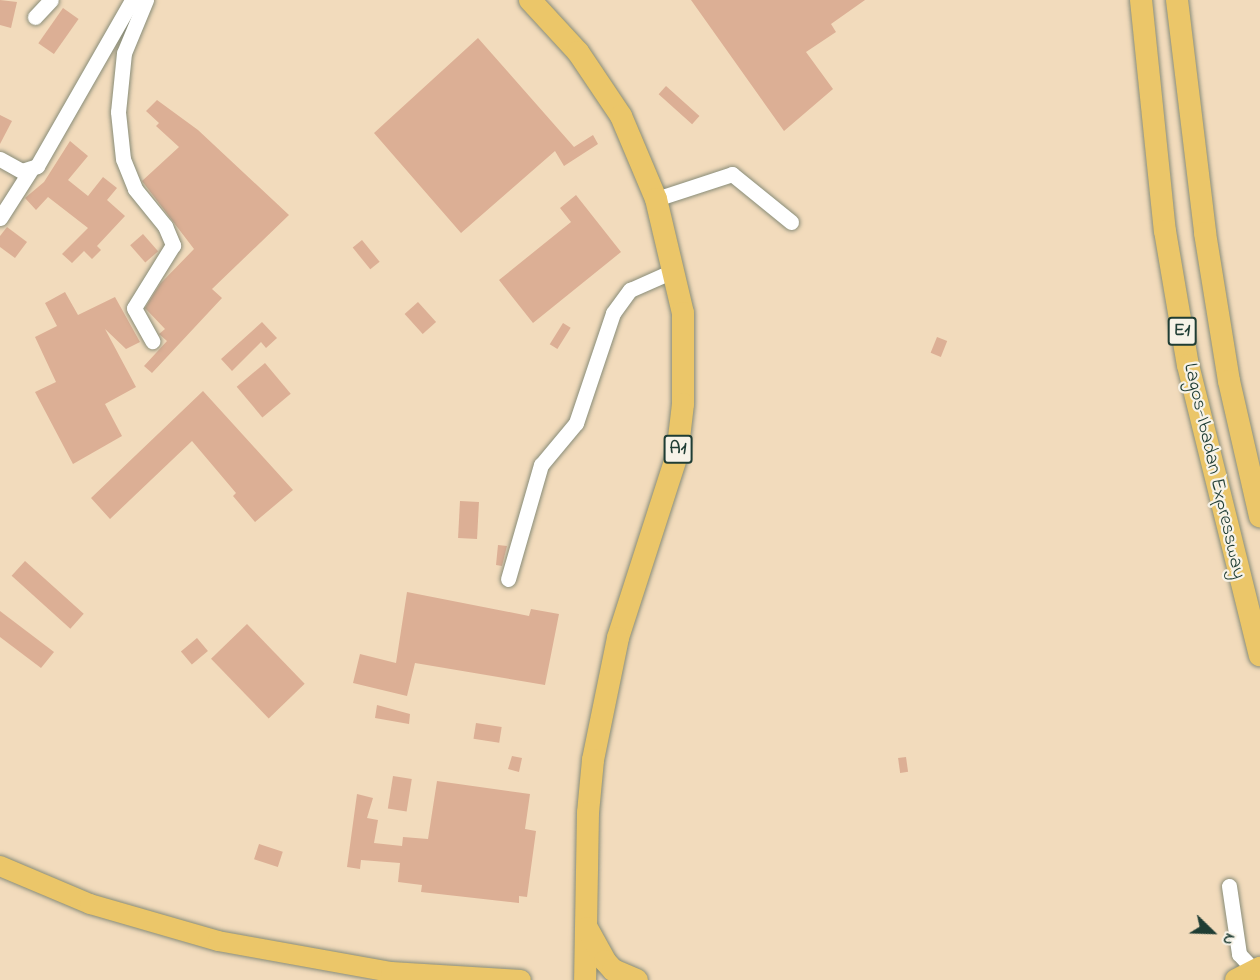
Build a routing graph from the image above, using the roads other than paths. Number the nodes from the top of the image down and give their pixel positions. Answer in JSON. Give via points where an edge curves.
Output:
{"nodes":[{"id":1,"x":51,"y":0,"type":"edge"},
{"id":2,"x":132,"y":0,"type":"edge"},
{"id":3,"x":146,"y":0,"type":"edge"},
{"id":4,"x":530,"y":0,"type":"edge"},
{"id":5,"x":1141,"y":0,"type":"edge"},
{"id":6,"x":1177,"y":0,"type":"edge"},
{"id":7,"x":35,"y":17,"type":"dead end"},
{"id":8,"x":0,"y":159,"type":"edge"},
{"id":9,"x":30,"y":171,"type":"junction"},
{"id":10,"x":656,"y":199,"type":"junction"},
{"id":11,"x":0,"y":218,"type":"edge"},
{"id":12,"x":791,"y":222,"type":"dead end"},
{"id":13,"x":675,"y":270,"type":"junction"},
{"id":14,"x":152,"y":341,"type":"dead end"},
{"id":15,"x":1260,"y":516,"type":"edge"},
{"id":16,"x":508,"y":579,"type":"dead end"},
{"id":17,"x":1260,"y":655,"type":"edge"},
{"id":18,"x":0,"y":866,"type":"edge"},
{"id":19,"x":1229,"y":886,"type":"dead end"},
{"id":20,"x":587,"y":928,"type":"junction"},
{"id":21,"x":1250,"y":973,"type":"edge"},
{"id":22,"x":456,"y":978,"type":"edge"},
{"id":23,"x":521,"y":980,"type":"edge"},
{"id":24,"x":585,"y":980,"type":"edge"},
{"id":25,"x":637,"y":980,"type":"edge"}],
"edges":[{"from":1,"to":7,"type":"street"},
{"from":2,"to":9,"type":"street","via":[[37,166]]},
{"from":3,"to":14,"type":"street","via":[[124,53],[118,112],[123,159],[135,189],[165,226],[173,245],[134,308]]},
{"from":4,"to":10,"type":"highway","number":"A1","via":[[603,84]]},
{"from":5,"to":17,"type":"highway","name":"Lagos-Ibadan Expressway","number":"E1","via":[[1165,231],[1188,365]]},
{"from":6,"to":15,"type":"highway","name":"Lagos-Ibadan Expressway","number":"E1","via":[[1205,233],[1229,381]]},
{"from":8,"to":9,"type":"street"},
{"from":9,"to":11,"type":"street"},
{"from":10,"to":12,"type":"street","via":[[732,174]]},
{"from":10,"to":13,"type":"highway","number":"A1"},
{"from":13,"to":16,"type":"street","via":[[630,290],[613,313],[576,423],[542,465]]},
{"from":13,"to":20,"type":"highway","number":"A1","via":[[685,358],[677,455],[607,682],[588,813]]},
{"from":18,"to":22,"type":"main road","via":[[90,904],[218,941],[391,972]]},
{"from":19,"to":21,"type":"street","via":[[1239,954]]},
{"from":20,"to":24,"type":"highway","number":"A1"},
{"from":20,"to":25,"type":"highway","number":"A1","via":[[605,961],[614,970]]},
{"from":22,"to":23,"type":"main road"}]}
